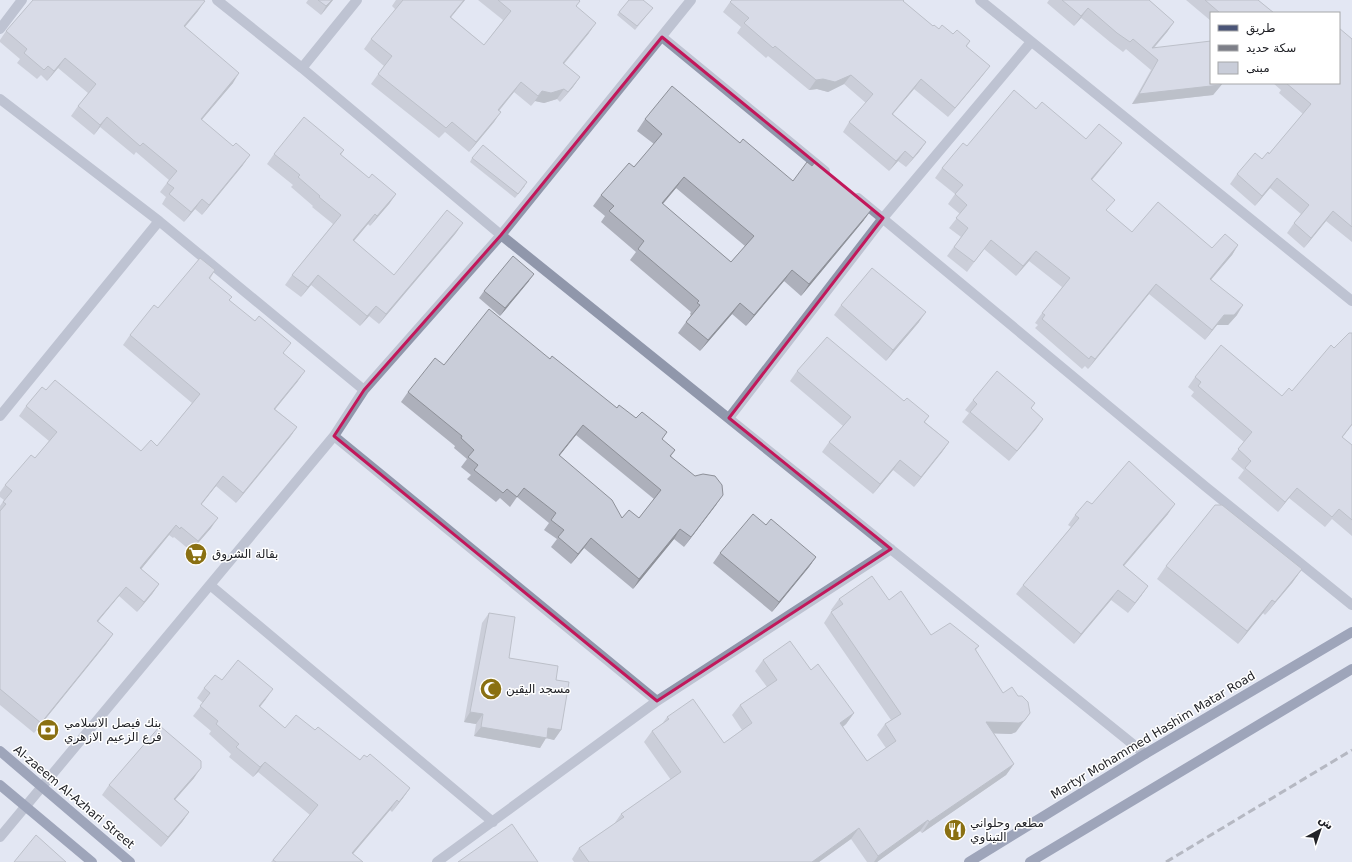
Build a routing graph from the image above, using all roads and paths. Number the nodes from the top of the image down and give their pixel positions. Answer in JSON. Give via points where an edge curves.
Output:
{"nodes":[{"id":1,"x":22,"y":0,"type":"edge"},
{"id":2,"x":217,"y":0,"type":"edge"},
{"id":3,"x":357,"y":0,"type":"edge"},
{"id":4,"x":691,"y":0,"type":"edge"},
{"id":5,"x":980,"y":0,"type":"edge"},
{"id":6,"x":0,"y":29,"type":"edge"},
{"id":7,"x":662,"y":37,"type":"junction"},
{"id":8,"x":1031,"y":42,"type":"junction"},
{"id":9,"x":302,"y":68,"type":"junction"},
{"id":10,"x":0,"y":99,"type":"edge"},
{"id":11,"x":834,"y":178,"type":"edge"},
{"id":12,"x":852,"y":193,"type":"edge"},
{"id":13,"x":883,"y":218,"type":"junction"},
{"id":14,"x":159,"y":221,"type":"junction"},
{"id":15,"x":501,"y":235,"type":"junction"},
{"id":16,"x":1350,"y":295,"type":"edge"},
{"id":17,"x":364,"y":390,"type":"junction"},
{"id":18,"x":0,"y":416,"type":"edge"},
{"id":19,"x":729,"y":418,"type":"junction"},
{"id":20,"x":334,"y":436,"type":"junction"},
{"id":21,"x":891,"y":549,"type":"junction"},
{"id":22,"x":210,"y":585,"type":"junction"},
{"id":23,"x":1352,"y":605,"type":"edge"},
{"id":24,"x":1352,"y":632,"type":"edge"},
{"id":25,"x":1352,"y":669,"type":"edge"},
{"id":26,"x":657,"y":701,"type":"junction"},
{"id":27,"x":0,"y":751,"type":"edge"},
{"id":28,"x":1144,"y":754,"type":"junction"},
{"id":29,"x":0,"y":785,"type":"edge"},
{"id":30,"x":42,"y":787,"type":"junction"},
{"id":31,"x":26,"y":806,"type":"junction"},
{"id":32,"x":492,"y":822,"type":"junction"},
{"id":33,"x":0,"y":837,"type":"edge"},
{"id":34,"x":92,"y":862,"type":"edge"},
{"id":35,"x":130,"y":862,"type":"edge"},
{"id":36,"x":438,"y":862,"type":"edge"},
{"id":37,"x":969,"y":862,"type":"edge"},
{"id":38,"x":1030,"y":862,"type":"edge"}],
"edges":[{"from":1,"to":6,"type":"street"},
{"from":2,"to":9,"type":"street"},
{"from":3,"to":9,"type":"street"},
{"from":4,"to":7,"type":"street"},
{"from":5,"to":8,"type":"street"},
{"from":7,"to":11,"type":"street"},
{"from":7,"to":15,"type":"street"},
{"from":8,"to":13,"type":"street"},
{"from":8,"to":16,"type":"street"},
{"from":9,"to":15,"type":"street"},
{"from":10,"to":14,"type":"street"},
{"from":12,"to":13,"type":"street"},
{"from":13,"to":19,"type":"street"},
{"from":13,"to":23,"type":"street"},
{"from":14,"to":17,"type":"street"},
{"from":14,"to":18,"type":"street"},
{"from":15,"to":17,"type":"street"},
{"from":15,"to":19,"type":"street"},
{"from":17,"to":20,"type":"street"},
{"from":19,"to":21,"type":"street"},
{"from":20,"to":22,"type":"street"},
{"from":20,"to":26,"type":"street"},
{"from":21,"to":26,"type":"street"},
{"from":21,"to":28,"type":"street"},
{"from":22,"to":30,"type":"street"},
{"from":22,"to":32,"type":"street"},
{"from":24,"to":28,"type":"main road","name":"Martyr Mohammed Hashim Matar Road"},
{"from":25,"to":38,"type":"main road"},
{"from":26,"to":32,"type":"street"},
{"from":27,"to":30,"type":"main road","name":"Al-zaeem Al-Azhari Street"},
{"from":28,"to":37,"type":"main road","name":"Martyr Mohammed Hashim Matar Road"},
{"from":29,"to":31,"type":"main road"},
{"from":30,"to":31,"type":"street"},
{"from":30,"to":35,"type":"main road","name":"Al-zaeem Al-Azhari Street"},
{"from":31,"to":33,"type":"street"},
{"from":31,"to":34,"type":"main road"},
{"from":32,"to":36,"type":"street"}]}
